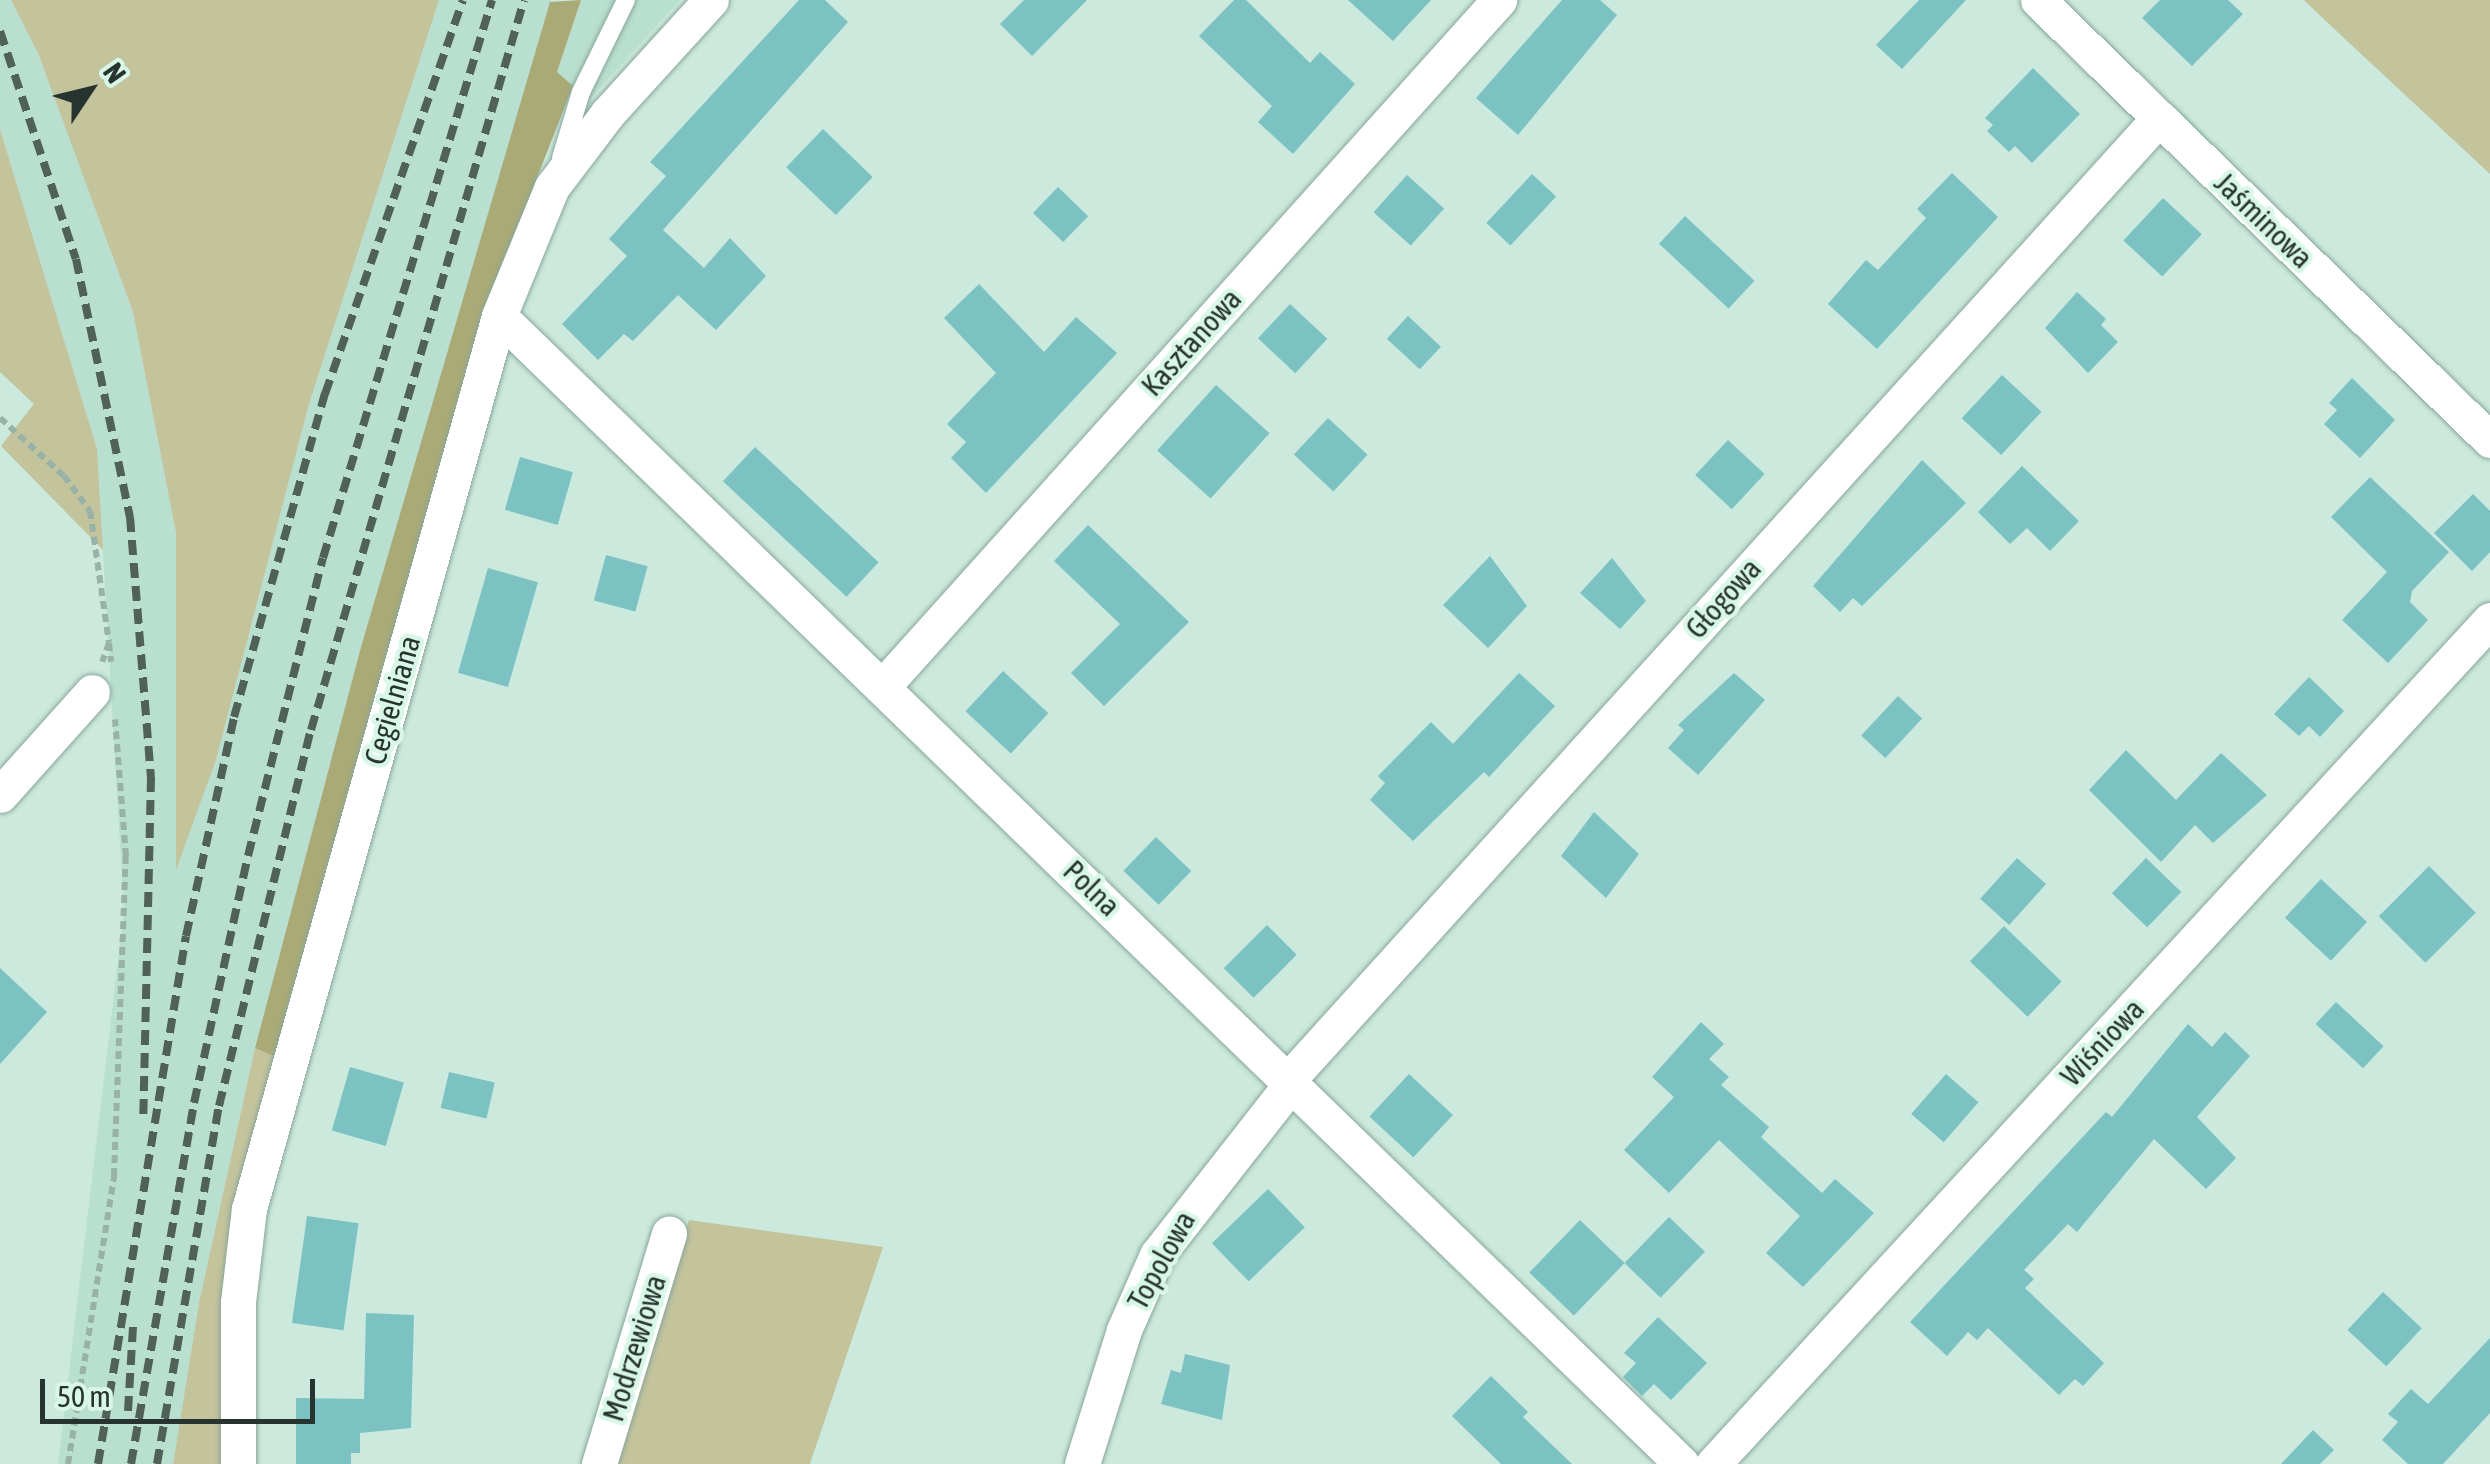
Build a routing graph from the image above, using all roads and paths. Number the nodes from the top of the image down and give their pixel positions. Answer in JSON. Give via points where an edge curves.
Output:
{"nodes":[{"id":1,"x":626,"y":0,"type":"edge"},
{"id":2,"x":711,"y":0,"type":"edge"},
{"id":3,"x":1499,"y":0,"type":"edge"},
{"id":4,"x":2038,"y":0,"type":"edge"},
{"id":5,"x":2159,"y":118,"type":"junction"},
{"id":6,"x":552,"y":188,"type":"junction"},
{"id":7,"x":499,"y":316,"type":"junction"},
{"id":8,"x":0,"y":418,"type":"edge"},
{"id":9,"x":2490,"y":440,"type":"edge"},
{"id":10,"x":2490,"y":620,"type":"edge"},
{"id":11,"x":109,"y":643,"type":"junction"},
{"id":12,"x":884,"y":685,"type":"junction"},
{"id":13,"x":106,"y":692,"type":"junction"},
{"id":14,"x":0,"y":795,"type":"edge"},
{"id":15,"x":1290,"y":1082,"type":"junction"},
{"id":16,"x":668,"y":1233,"type":"dead end"},
{"id":17,"x":68,"y":1464,"type":"edge"},
{"id":18,"x":238,"y":1464,"type":"edge"},
{"id":19,"x":599,"y":1464,"type":"edge"},
{"id":20,"x":1082,"y":1464,"type":"edge"},
{"id":21,"x":1682,"y":1464,"type":"edge"},
{"id":22,"x":1713,"y":1464,"type":"edge"}],
"edges":[{"from":1,"to":6,"type":"lane","via":[[581,92]]},
{"from":2,"to":6,"type":"street","name":"Cegielniana","via":[[608,113]]},
{"from":3,"to":12,"type":"street","name":"Kasztanowa"},
{"from":4,"to":5,"type":"street","name":"Jaśminowa"},
{"from":5,"to":9,"type":"street","name":"Jaśminowa"},
{"from":5,"to":15,"type":"street","name":"Głogowa"},
{"from":6,"to":7,"type":"street","name":"Cegielniana"},
{"from":7,"to":12,"type":"street","name":"Polna"},
{"from":7,"to":18,"type":"street","name":"Cegielniana","via":[[249,1208],[238,1302]]},
{"from":8,"to":11,"type":"path","via":[[64,476],[90,512]]},
{"from":10,"to":22,"type":"street","name":"Wiśniowa"},
{"from":11,"to":13,"type":"path"},
{"from":11,"to":13,"type":"path"},
{"from":12,"to":15,"type":"street","name":"Polna"},
{"from":13,"to":14,"type":"street"},
{"from":13,"to":17,"type":"path","via":[[126,856],[114,1176]]},
{"from":15,"to":20,"type":"street","name":"Topolowa","via":[[1158,1255],[1124,1330]]},
{"from":15,"to":21,"type":"street","name":"Polna"},
{"from":16,"to":19,"type":"street","name":"Modrzewiowa"}]}
